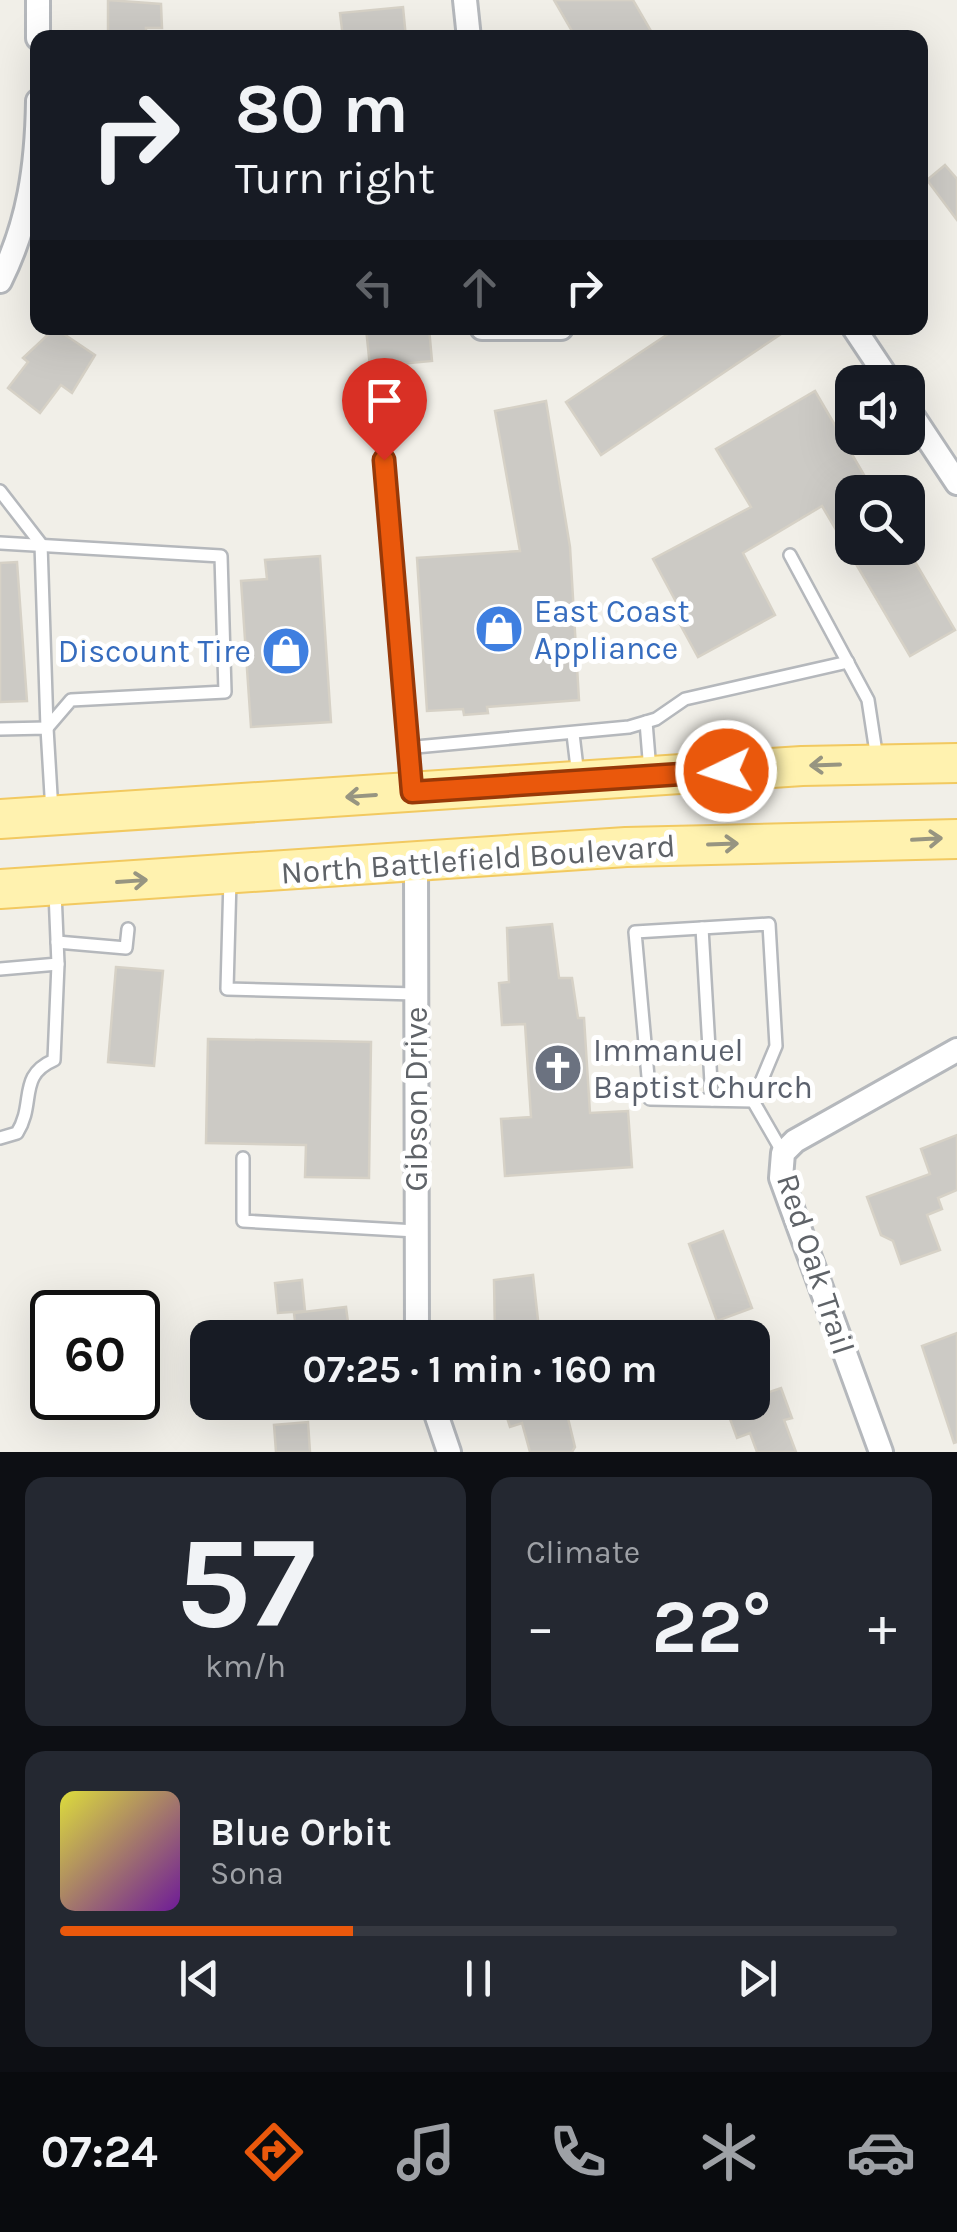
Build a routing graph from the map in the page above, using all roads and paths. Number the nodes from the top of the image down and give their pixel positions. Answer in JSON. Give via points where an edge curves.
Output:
{"nodes":[{"id":1,"x":38,"y":0,"type":"edge"},
{"id":2,"x":38,"y":30,"type":"edge"},
{"id":3,"x":30,"y":200,"type":"edge"},
{"id":4,"x":0,"y":282,"type":"edge"},
{"id":5,"x":859,"y":335,"type":"edge"},
{"id":6,"x":879,"y":365,"type":"edge"},
{"id":7,"x":381,"y":424,"type":"dead end"},
{"id":8,"x":925,"y":435,"type":"edge"},
{"id":9,"x":957,"y":483,"type":"edge"},
{"id":10,"x":0,"y":491,"type":"edge"},
{"id":11,"x":0,"y":543,"type":"edge"},
{"id":12,"x":41,"y":544,"type":"junction"},
{"id":13,"x":790,"y":554,"type":"dead end"},
{"id":14,"x":848,"y":662,"type":"junction"},
{"id":15,"x":646,"y":722,"type":"junction"},
{"id":16,"x":48,"y":728,"type":"junction"},
{"id":17,"x":0,"y":730,"type":"edge"},
{"id":18,"x":573,"y":734,"type":"junction"},
{"id":19,"x":405,"y":748,"type":"junction"},
{"id":20,"x":878,"y":763,"type":"junction"},
{"id":21,"x":957,"y":763,"type":"edge"},
{"id":22,"x":650,"y":776,"type":"junction"},
{"id":23,"x":578,"y":780,"type":"junction"},
{"id":24,"x":412,"y":792,"type":"junction"},
{"id":25,"x":52,"y":816,"type":"junction"},
{"id":26,"x":0,"y":820,"type":"edge"},
{"id":27,"x":957,"y":839,"type":"edge"},
{"id":28,"x":416,"y":860,"type":"junction"},
{"id":29,"x":230,"y":875,"type":"junction"},
{"id":30,"x":54,"y":886,"type":"junction"},
{"id":31,"x":0,"y":890,"type":"edge"},
{"id":32,"x":702,"y":928,"type":"junction"},
{"id":33,"x":128,"y":929,"type":"dead end"},
{"id":34,"x":56,"y":942,"type":"junction"},
{"id":35,"x":58,"y":964,"type":"junction"},
{"id":36,"x":0,"y":969,"type":"edge"},
{"id":37,"x":416,"y":994,"type":"junction"},
{"id":38,"x":957,"y":1050,"type":"edge"},
{"id":39,"x":712,"y":1100,"type":"junction"},
{"id":40,"x":753,"y":1101,"type":"junction"},
{"id":41,"x":0,"y":1138,"type":"edge"},
{"id":42,"x":783,"y":1153,"type":"junction"},
{"id":43,"x":243,"y":1158,"type":"dead end"},
{"id":44,"x":416,"y":1231,"type":"junction"},
{"id":45,"x":417,"y":1320,"type":"edge"},
{"id":46,"x":438,"y":1420,"type":"edge"},
{"id":47,"x":449,"y":1452,"type":"edge"},
{"id":48,"x":881,"y":1452,"type":"edge"}],
"edges":[{"from":1,"to":2,"type":"street"},
{"from":3,"to":4,"type":"street"},
{"from":5,"to":6,"type":"street"},
{"from":7,"to":19,"type":"lane"},
{"from":8,"to":9,"type":"street"},
{"from":10,"to":12,"type":"lane"},
{"from":11,"to":12,"type":"lane"},
{"from":12,"to":16,"type":"lane"},
{"from":12,"to":16,"type":"lane","via":[[221,556],[222,576],[226,692],[70,700]]},
{"from":13,"to":14,"type":"lane"},
{"from":14,"to":15,"type":"lane","via":[[685,700]]},
{"from":14,"to":20,"type":"lane","via":[[868,700]]},
{"from":15,"to":18,"type":"lane"},
{"from":15,"to":22,"type":"lane"},
{"from":16,"to":17,"type":"lane"},
{"from":16,"to":25,"type":"lane"},
{"from":18,"to":19,"type":"lane"},
{"from":18,"to":23,"type":"lane"},
{"from":19,"to":24,"type":"lane"},
{"from":20,"to":21,"type":"main road"},
{"from":20,"to":22,"type":"main road","one_way":true},
{"from":22,"to":23,"type":"main road"},
{"from":23,"to":24,"type":"main road"},
{"from":24,"to":25,"type":"main road","one_way":true},
{"from":25,"to":26,"type":"main road"},
{"from":28,"to":27,"type":"main road","name":"North Battlefield Boulevard","one_way":true},
{"from":28,"to":29,"type":"main road","name":"North Battlefield Boulevard"},
{"from":28,"to":37,"type":"street","name":"Gibson Drive"},
{"from":30,"to":29,"type":"main road","name":"North Battlefield Boulevard","one_way":true},
{"from":29,"to":37,"type":"lane","via":[[227,989]]},
{"from":30,"to":31,"type":"main road","name":"North Battlefield Boulevard"},
{"from":30,"to":34,"type":"lane"},
{"from":32,"to":39,"type":"lane"},
{"from":32,"to":39,"type":"lane","via":[[635,932],[650,1099]]},
{"from":32,"to":40,"type":"lane","via":[[769,924],[776,1046]]},
{"from":33,"to":34,"type":"lane","via":[[126,948]]},
{"from":34,"to":35,"type":"lane"},
{"from":35,"to":36,"type":"lane"},
{"from":35,"to":41,"type":"lane","via":[[54,1060],[38,1067],[30,1081],[28,1116],[17,1133]]},
{"from":37,"to":44,"type":"street","name":"Gibson Drive"},
{"from":38,"to":42,"type":"street","name":"Red Oak Trail"},
{"from":39,"to":40,"type":"lane"},
{"from":40,"to":42,"type":"lane"},
{"from":42,"to":48,"type":"street","name":"Red Oak Trail","via":[[782,1178]]},
{"from":43,"to":44,"type":"lane","via":[[243,1221]]},
{"from":44,"to":45,"type":"street","name":"Gibson Drive"},
{"from":46,"to":47,"type":"street"}]}
